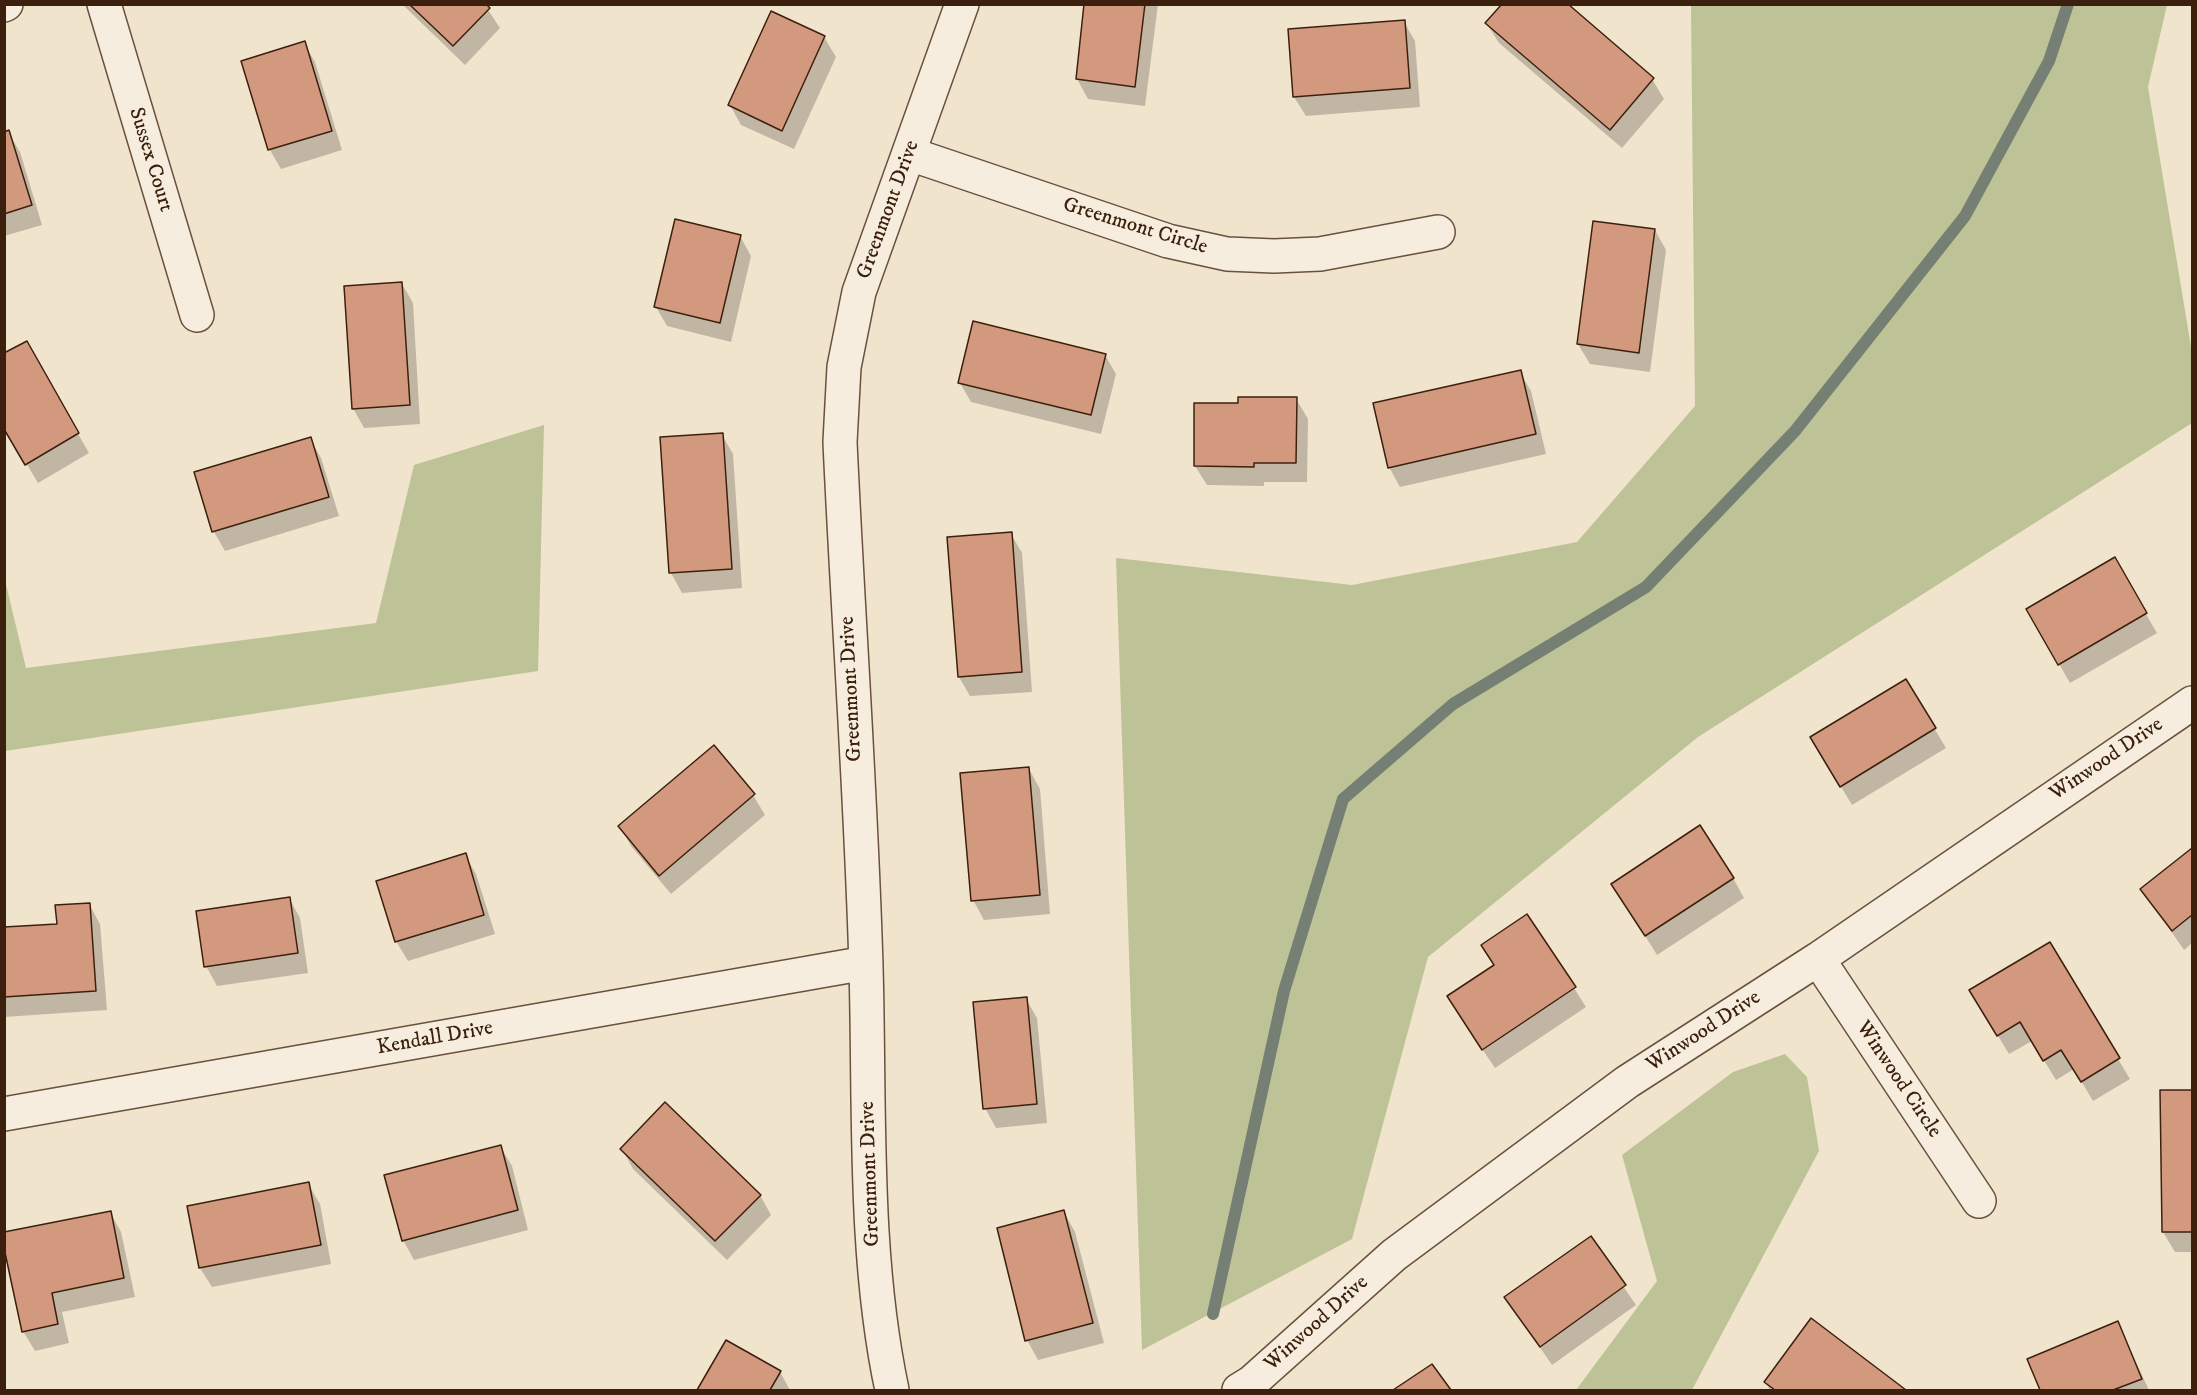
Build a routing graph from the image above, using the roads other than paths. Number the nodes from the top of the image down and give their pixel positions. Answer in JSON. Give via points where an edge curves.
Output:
{"nodes":[{"id":1,"x":104,"y":4,"type":"edge"},
{"id":2,"x":962,"y":4,"type":"edge"},
{"id":3,"x":910,"y":154,"type":"junction"},
{"id":4,"x":1438,"y":231,"type":"dead end"},
{"id":5,"x":197,"y":315,"type":"dead end"},
{"id":6,"x":2193,"y":703,"type":"edge"},
{"id":7,"x":1818,"y":958,"type":"junction"},
{"id":8,"x":866,"y":963,"type":"junction"},
{"id":9,"x":4,"y":1114,"type":"edge"},
{"id":10,"x":1979,"y":1201,"type":"dead end"},
{"id":11,"x":892,"y":1390,"type":"edge"},
{"id":12,"x":1239,"y":1390,"type":"edge"}],
"edges":[{"from":1,"to":5,"type":"street","name":"Sussex Court"},
{"from":2,"to":3,"type":"street","name":"Greenmont Drive"},
{"from":3,"to":4,"type":"street","name":"Greenmont Circle","via":[[1168,241],[1227,254],[1320,254]]},
{"from":3,"to":8,"type":"street","name":"Greenmont Drive","via":[[859,292],[844,367],[840,442]]},
{"from":6,"to":7,"type":"street","name":"Winwood Drive"},
{"from":7,"to":10,"type":"street","name":"Winwood Circle"},
{"from":7,"to":12,"type":"street","name":"Winwood Drive","via":[[1627,1082],[1481,1188],[1394,1255]]},
{"from":8,"to":9,"type":"street","name":"Kendall Drive"},
{"from":8,"to":11,"type":"street","name":"Greenmont Drive","via":[[874,1274]]}]}
